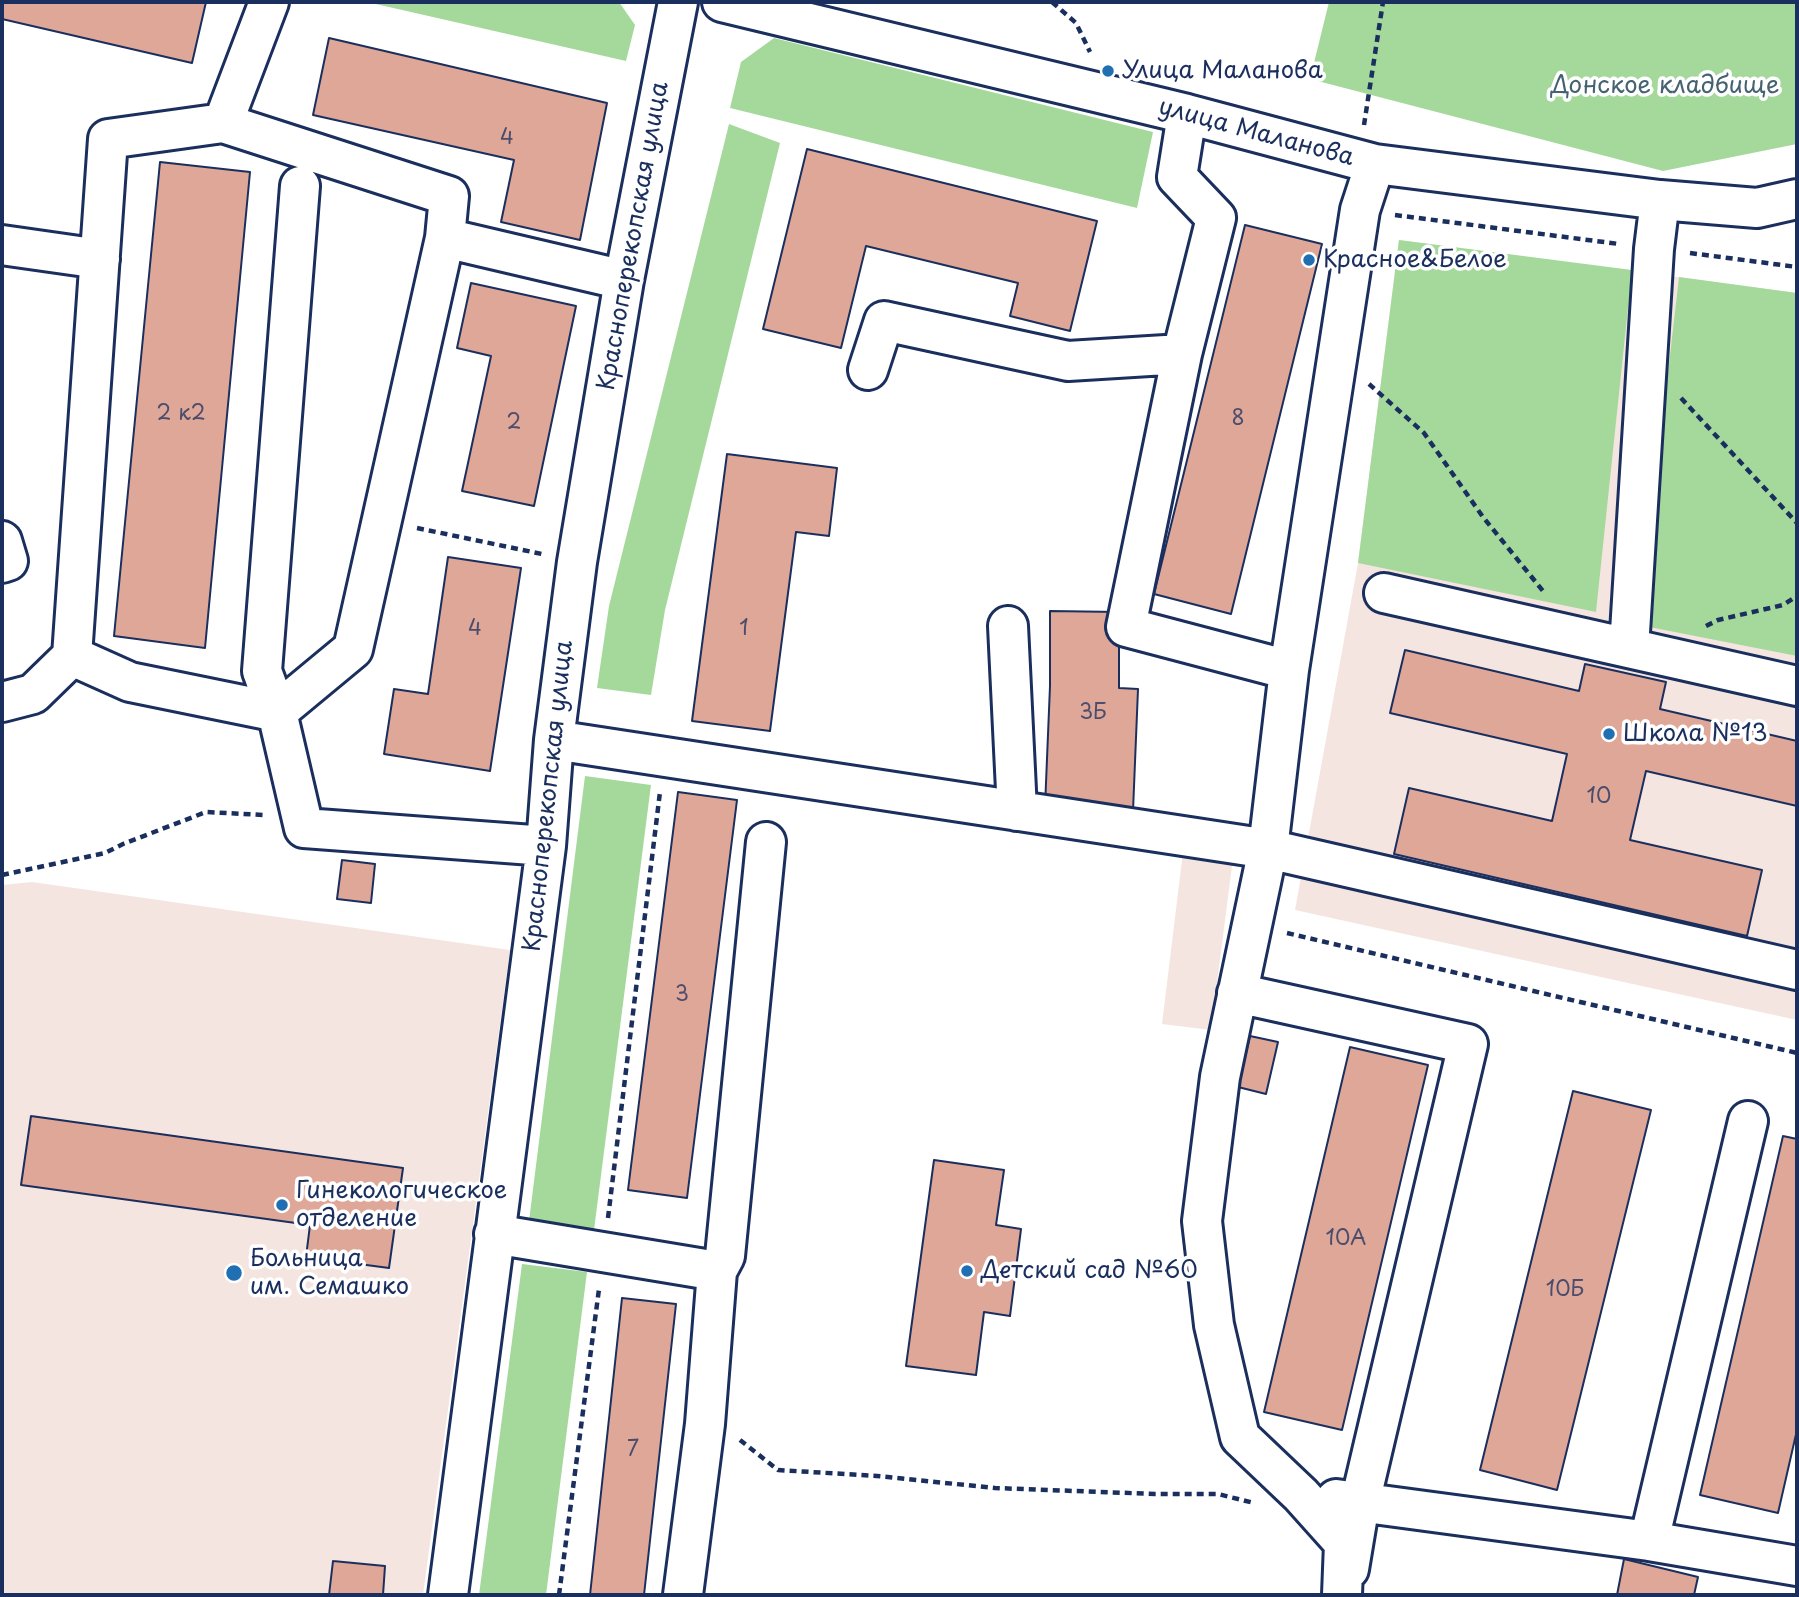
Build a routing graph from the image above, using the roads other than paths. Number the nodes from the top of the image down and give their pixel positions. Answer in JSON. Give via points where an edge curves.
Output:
{"nodes":[{"id":1,"x":268,"y":2,"type":"edge"},
{"id":2,"x":678,"y":2,"type":"edge"},
{"id":3,"x":722,"y":2,"type":"edge"},
{"id":4,"x":811,"y":12,"type":"edge"},
{"id":5,"x":1187,"y":114,"type":"junction"},
{"id":6,"x":223,"y":123,"type":"junction"},
{"id":7,"x":1367,"y":162,"type":"junction"},
{"id":8,"x":300,"y":186,"type":"dead end"},
{"id":9,"x":1797,"y":199,"type":"edge"},
{"id":10,"x":1660,"y":200,"type":"junction"},
{"id":11,"x":1757,"y":208,"type":"junction"},
{"id":12,"x":1797,"y":214,"type":"edge"},
{"id":13,"x":445,"y":238,"type":"junction"},
{"id":14,"x":2,"y":245,"type":"edge"},
{"id":15,"x":100,"y":259,"type":"junction"},
{"id":16,"x":624,"y":280,"type":"junction"},
{"id":17,"x":1182,"y":354,"type":"junction"},
{"id":18,"x":868,"y":370,"type":"dead end"},
{"id":19,"x":2,"y":541,"type":"edge"},
{"id":20,"x":2,"y":563,"type":"edge"},
{"id":21,"x":1384,"y":593,"type":"dead end"},
{"id":22,"x":1008,"y":626,"type":"dead end"},
{"id":23,"x":1641,"y":650,"type":"junction"},
{"id":24,"x":72,"y":656,"type":"junction"},
{"id":25,"x":1289,"y":670,"type":"junction"},
{"id":26,"x":1797,"y":686,"type":"edge"},
{"id":27,"x":2,"y":702,"type":"edge"},
{"id":28,"x":277,"y":712,"type":"junction"},
{"id":29,"x":554,"y":740,"type":"junction"},
{"id":30,"x":1017,"y":811,"type":"junction"},
{"id":31,"x":766,"y":842,"type":"dead end"},
{"id":32,"x":546,"y":846,"type":"junction"},
{"id":33,"x":1268,"y":849,"type":"junction"},
{"id":34,"x":1797,"y":970,"type":"edge"},
{"id":35,"x":1237,"y":993,"type":"junction"},
{"id":36,"x":1748,"y":1121,"type":"dead end"},
{"id":37,"x":494,"y":1234,"type":"junction"},
{"id":38,"x":717,"y":1271,"type":"junction"},
{"id":39,"x":1301,"y":1495,"type":"junction"},
{"id":40,"x":1360,"y":1503,"type":"junction"},
{"id":41,"x":1649,"y":1541,"type":"junction"},
{"id":42,"x":1797,"y":1566,"type":"edge"},
{"id":43,"x":448,"y":1595,"type":"edge"},
{"id":44,"x":683,"y":1595,"type":"edge"},
{"id":45,"x":1343,"y":1595,"type":"edge"}],
"edges":[{"from":1,"to":6,"type":"street"},
{"from":2,"to":16,"type":"street","name":"Красноперекопская улица"},
{"from":3,"to":4,"type":"street","name":"улица Маланова"},
{"from":4,"to":5,"type":"street","name":"улица Маланова"},
{"from":5,"to":7,"type":"street","name":"улица Маланова"},
{"from":5,"to":17,"type":"street","via":[[1177,177],[1216,218]]},
{"from":6,"to":13,"type":"street","via":[[449,196]]},
{"from":6,"to":15,"type":"street","via":[[108,139]]},
{"from":7,"to":10,"type":"street","name":"улица Маланова"},
{"from":7,"to":25,"type":"street"},
{"from":8,"to":28,"type":"street","via":[[262,671]]},
{"from":9,"to":11,"type":"street","name":"улица Маланова"},
{"from":10,"to":11,"type":"street","name":"улица Маланова"},
{"from":10,"to":23,"type":"street","via":[[1648,363]]},
{"from":11,"to":12,"type":"street","name":"улица Маланова"},
{"from":13,"to":16,"type":"street"},
{"from":13,"to":28,"type":"street","via":[[353,649]]},
{"from":14,"to":15,"type":"street"},
{"from":15,"to":24,"type":"street"},
{"from":16,"to":29,"type":"street","name":"Красноперекопская улица","via":[[577,562]]},
{"from":17,"to":18,"type":"street","via":[[1068,360],[884,321]]},
{"from":17,"to":25,"type":"street","via":[[1126,627]]},
{"from":19,"to":20,"type":"street","via":[[8,561]]},
{"from":21,"to":23,"type":"street"},
{"from":22,"to":30,"type":"street"},
{"from":23,"to":26,"type":"street"},
{"from":24,"to":27,"type":"street","via":[[33,694]]},
{"from":24,"to":28,"type":"street","via":[[130,682]]},
{"from":25,"to":33,"type":"street"},
{"from":28,"to":32,"type":"street","via":[[304,828]]},
{"from":29,"to":30,"type":"street"},
{"from":29,"to":32,"type":"street","name":"Красноперекопская улица"},
{"from":30,"to":33,"type":"street"},
{"from":31,"to":38,"type":"street","via":[[725,1256]]},
{"from":32,"to":37,"type":"street","name":"Красноперекопская улица"},
{"from":33,"to":34,"type":"street"},
{"from":33,"to":35,"type":"street"},
{"from":35,"to":39,"type":"street","via":[[1220,1077],[1202,1221],[1214,1325],[1240,1437]]},
{"from":35,"to":40,"type":"street","via":[[1468,1045]]},
{"from":36,"to":41,"type":"street"},
{"from":37,"to":38,"type":"street"},
{"from":37,"to":43,"type":"street","name":"Красноперекопская улица"},
{"from":38,"to":44,"type":"street","via":[[705,1424]]},
{"from":39,"to":40,"type":"street"},
{"from":39,"to":45,"type":"street","via":[[1344,1543]]},
{"from":40,"to":41,"type":"street"},
{"from":40,"to":45,"type":"street"},
{"from":41,"to":42,"type":"street"}]}
